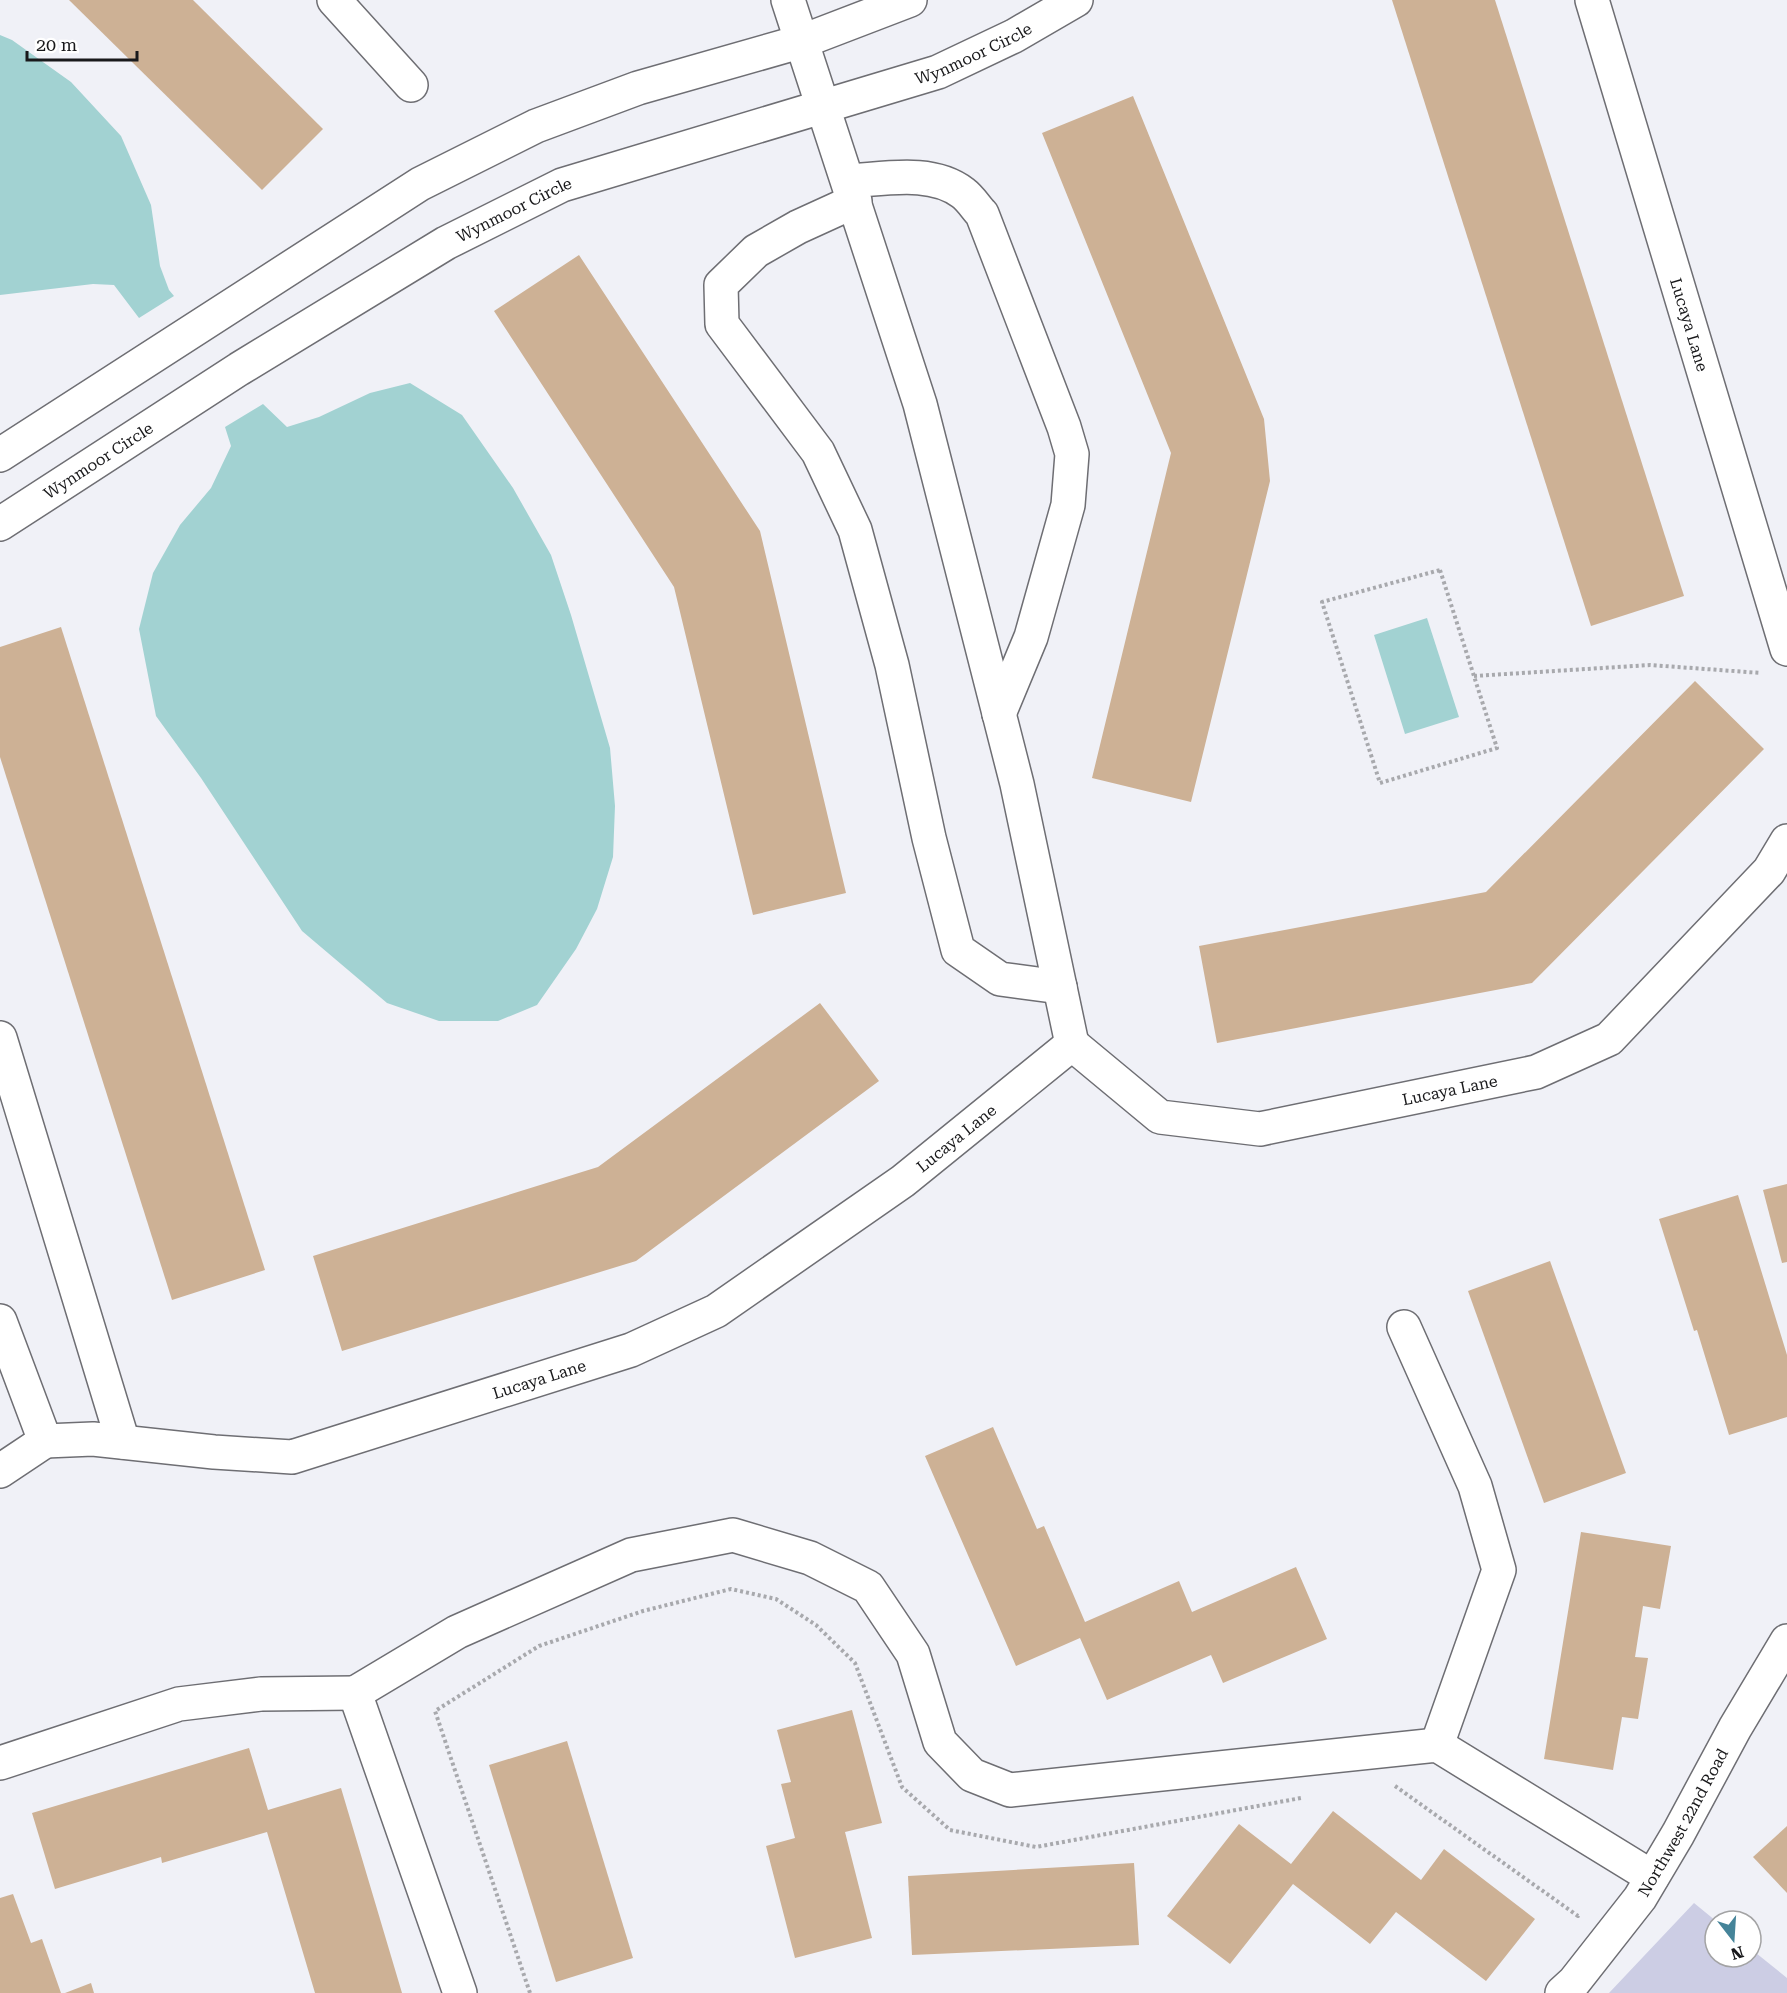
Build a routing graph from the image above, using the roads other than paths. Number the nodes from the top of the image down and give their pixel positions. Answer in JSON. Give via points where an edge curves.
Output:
{"nodes":[{"id":1,"x":334,"y":0,"type":"edge"},
{"id":2,"x":788,"y":0,"type":"edge"},
{"id":3,"x":910,"y":0,"type":"edge"},
{"id":4,"x":1076,"y":0,"type":"edge"},
{"id":5,"x":1592,"y":0,"type":"edge"},
{"id":6,"x":803,"y":41,"type":"junction"},
{"id":7,"x":411,"y":85,"type":"dead end"},
{"id":8,"x":824,"y":106,"type":"junction"},
{"id":9,"x":852,"y":191,"type":"junction"},
{"id":10,"x":0,"y":455,"type":"edge"},
{"id":11,"x":0,"y":524,"type":"edge"},
{"id":12,"x":1787,"y":649,"type":"edge"},
{"id":13,"x":999,"y":714,"type":"junction"},
{"id":14,"x":1787,"y":841,"type":"edge"},
{"id":15,"x":1060,"y":987,"type":"junction"},
{"id":16,"x":0,"y":1038,"type":"edge"},
{"id":17,"x":1072,"y":1044,"type":"junction"},
{"id":18,"x":0,"y":1321,"type":"edge"},
{"id":19,"x":1404,"y":1327,"type":"dead end"},
{"id":20,"x":11,"y":1385,"type":"edge"},
{"id":21,"x":45,"y":1442,"type":"junction"},
{"id":22,"x":123,"y":1442,"type":"junction"},
{"id":23,"x":0,"y":1471,"type":"edge"},
{"id":24,"x":1787,"y":1641,"type":"edge"},
{"id":25,"x":355,"y":1693,"type":"junction"},
{"id":26,"x":1437,"y":1745,"type":"junction"},
{"id":27,"x":0,"y":1763,"type":"edge"},
{"id":28,"x":1652,"y":1877,"type":"junction"},
{"id":29,"x":460,"y":1993,"type":"edge"},
{"id":30,"x":1562,"y":1993,"type":"edge"}],
"edges":[{"from":1,"to":7,"type":"street"},
{"from":2,"to":6,"type":"street"},
{"from":3,"to":6,"type":"street"},
{"from":4,"to":8,"type":"street","name":"Wynmoor Circle","via":[[1014,36],[938,72]]},
{"from":5,"to":12,"type":"street","name":"Lucaya Lane"},
{"from":6,"to":8,"type":"street"},
{"from":6,"to":10,"type":"street","via":[[638,88],[537,126],[420,184]]},
{"from":8,"to":9,"type":"street"},
{"from":8,"to":11,"type":"street","name":"Wynmoor Circle","via":[[562,185],[446,243],[239,369]]},
{"from":9,"to":13,"type":"street","via":[[920,404]]},
{"from":9,"to":13,"type":"street","via":[[906,178],[935,180],[963,193],[982,214],[1070,445],[1068,505],[1030,637]]},
{"from":9,"to":15,"type":"street","via":[[756,251],[721,285],[722,324],[818,453],[855,530],[892,665],[958,950],[1000,979]]},
{"from":13,"to":15,"type":"street"},
{"from":14,"to":17,"type":"street","name":"Lucaya Lane","via":[[1769,871],[1609,1039],[1536,1072],[1260,1130],[1160,1117]]},
{"from":15,"to":17,"type":"street"},
{"from":16,"to":22,"type":"street"},
{"from":17,"to":22,"type":"street","name":"Lucaya Lane","via":[[875,1201],[716,1311],[631,1350],[292,1457]]},
{"from":18,"to":20,"type":"street"},
{"from":19,"to":26,"type":"street","via":[[1475,1486],[1499,1570]]},
{"from":20,"to":21,"type":"street"},
{"from":21,"to":22,"type":"street","name":"Lucaya Lane"},
{"from":21,"to":23,"type":"street"},
{"from":24,"to":28,"type":"street","name":"Northwest 22nd Road"},
{"from":25,"to":26,"type":"street","via":[[457,1632],[631,1555],[733,1535],[810,1558],[868,1587],[913,1654],[940,1742],[972,1775],[1010,1790]]},
{"from":25,"to":27,"type":"street","via":[[261,1694],[179,1704]]},
{"from":25,"to":29,"type":"street"},
{"from":26,"to":28,"type":"street"},
{"from":28,"to":30,"type":"street","name":"Northwest 22nd Road","via":[[1640,1898]]}]}
